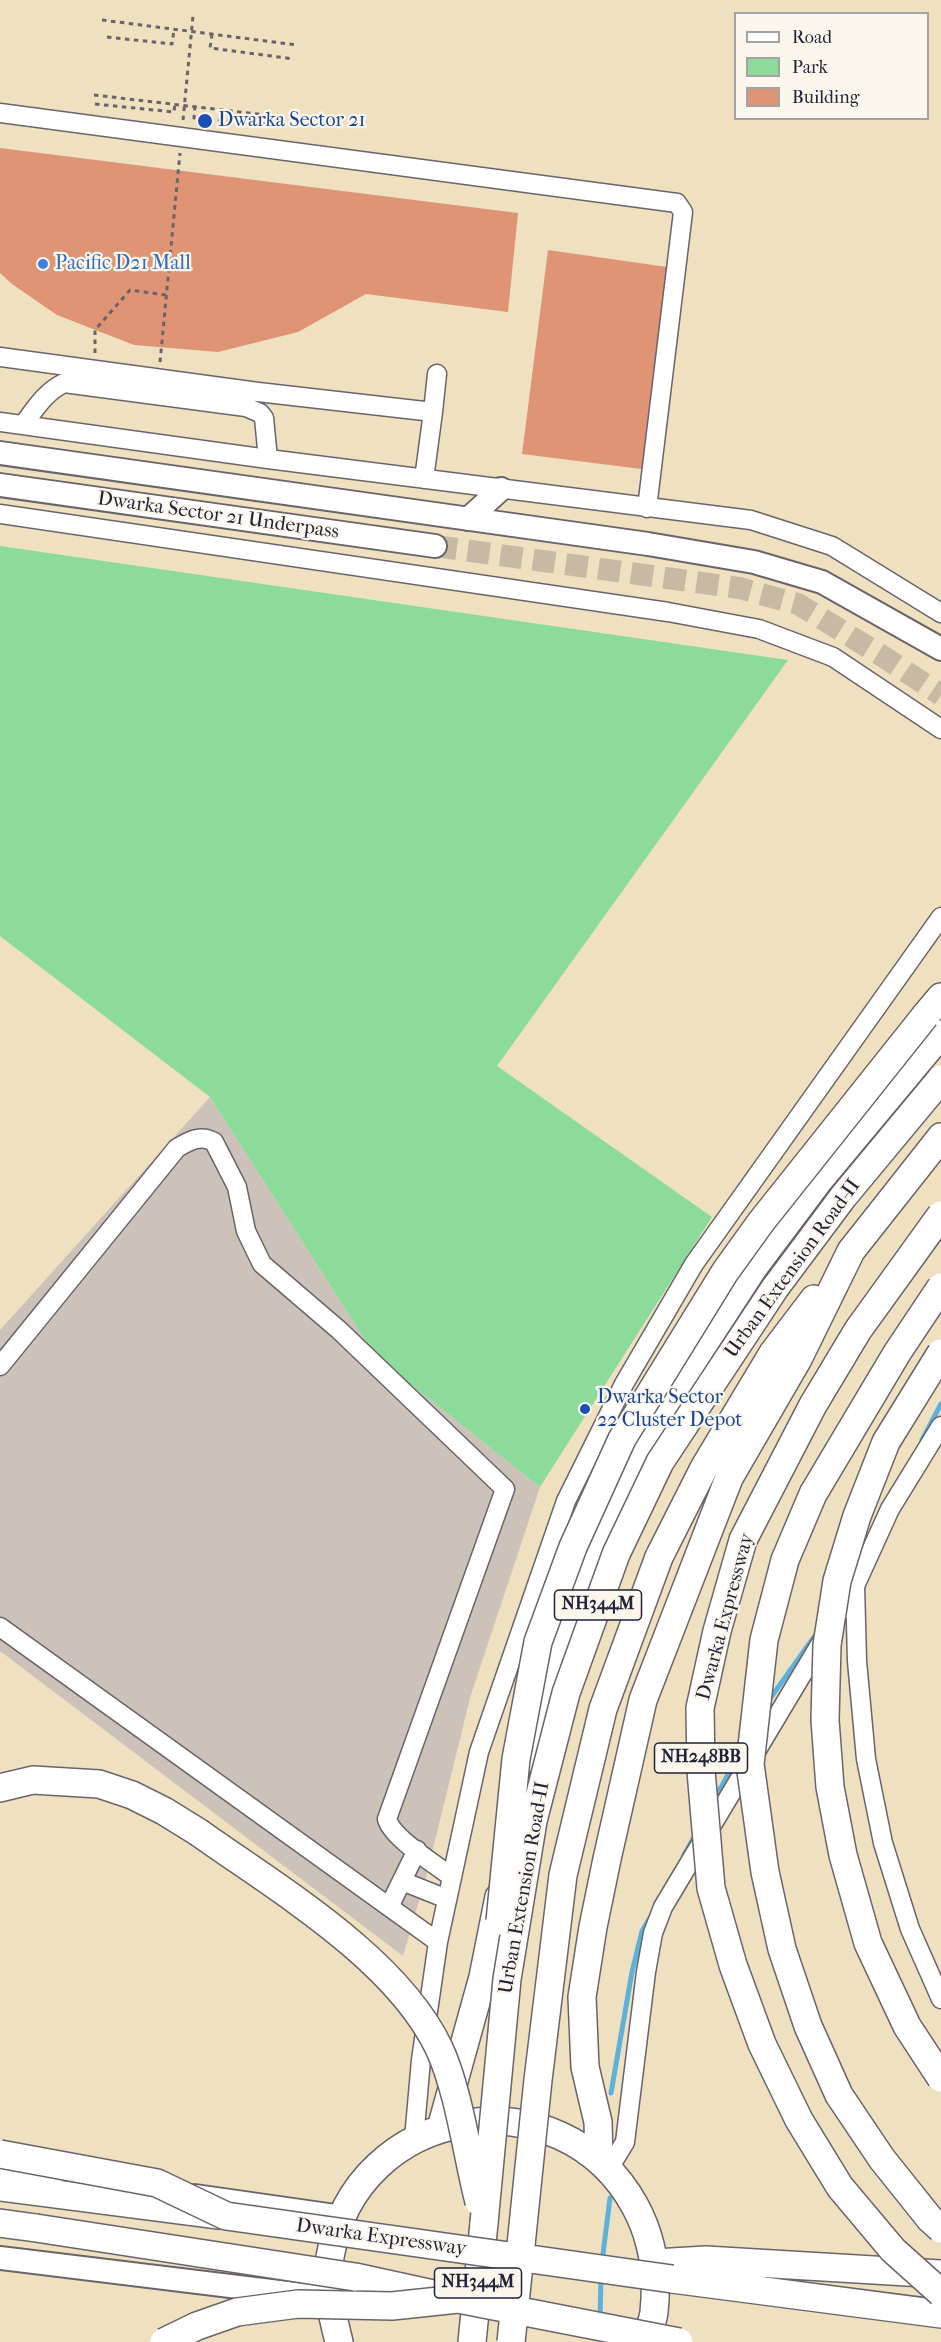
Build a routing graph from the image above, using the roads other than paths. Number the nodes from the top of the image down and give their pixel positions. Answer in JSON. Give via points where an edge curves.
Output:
{"nodes":[{"id":1,"x":0,"y":113,"type":"edge"},
{"id":2,"x":0,"y":357,"type":"edge"},
{"id":3,"x":437,"y":374,"type":"dead end"},
{"id":4,"x":433,"y":412,"type":"junction"},
{"id":5,"x":0,"y":422,"type":"edge"},
{"id":6,"x":23,"y":425,"type":"junction"},
{"id":7,"x":0,"y":453,"type":"edge"},
{"id":8,"x":268,"y":459,"type":"junction"},
{"id":9,"x":424,"y":479,"type":"junction"},
{"id":10,"x":0,"y":485,"type":"edge"},
{"id":11,"x":501,"y":489,"type":"junction"},
{"id":12,"x":647,"y":508,"type":"junction"},
{"id":13,"x":0,"y":514,"type":"edge"},
{"id":14,"x":468,"y":519,"type":"junction"},
{"id":15,"x":435,"y":546,"type":"tunnel mouth"},
{"id":16,"x":941,"y":613,"type":"edge"},
{"id":17,"x":941,"y":649,"type":"edge"},
{"id":18,"x":941,"y":729,"type":"edge"},
{"id":19,"x":941,"y":917,"type":"edge"},
{"id":20,"x":936,"y":1016,"type":"edge"},
{"id":21,"x":941,"y":1079,"type":"edge"},
{"id":22,"x":941,"y":1137,"type":"edge"},
{"id":23,"x":941,"y":1215,"type":"edge"},
{"id":24,"x":851,"y":1251,"type":"junction"},
{"id":25,"x":941,"y":1287,"type":"edge"},
{"id":26,"x":941,"y":1353,"type":"edge"},
{"id":27,"x":0,"y":1366,"type":"edge"},
{"id":28,"x":941,"y":1426,"type":"edge"},
{"id":29,"x":934,"y":1443,"type":"edge"},
{"id":30,"x":855,"y":1586,"type":"junction"},
{"id":31,"x":0,"y":1627,"type":"edge"},
{"id":32,"x":0,"y":1788,"type":"edge"},
{"id":33,"x":417,"y":1850,"type":"junction"},
{"id":34,"x":452,"y":1877,"type":"junction"},
{"id":35,"x":402,"y":1881,"type":"junction"},
{"id":36,"x":447,"y":1899,"type":"junction"},
{"id":37,"x":390,"y":1907,"type":"junction"},
{"id":38,"x":438,"y":1942,"type":"junction"},
{"id":39,"x":507,"y":1979,"type":"junction"},
{"id":40,"x":941,"y":1999,"type":"edge"},
{"id":41,"x":941,"y":2078,"type":"edge"},
{"id":42,"x":441,"y":2128,"type":"junction"},
{"id":43,"x":414,"y":2139,"type":"junction"},
{"id":44,"x":0,"y":2154,"type":"edge"},
{"id":45,"x":604,"y":2165,"type":"junction"},
{"id":46,"x":0,"y":2169,"type":"edge"},
{"id":47,"x":0,"y":2187,"type":"edge"},
{"id":48,"x":226,"y":2216,"type":"junction"},
{"id":49,"x":342,"y":2217,"type":"junction"},
{"id":50,"x":0,"y":2223,"type":"edge"},
{"id":51,"x":484,"y":2223,"type":"junction"},
{"id":52,"x":941,"y":2229,"type":"edge"},
{"id":53,"x":0,"y":2258,"type":"edge"},
{"id":54,"x":655,"y":2263,"type":"junction"},
{"id":55,"x":941,"y":2274,"type":"edge"},
{"id":56,"x":941,"y":2293,"type":"edge"},
{"id":57,"x":328,"y":2298,"type":"junction"},
{"id":58,"x":458,"y":2299,"type":"junction"},
{"id":59,"x":941,"y":2314,"type":"edge"},
{"id":60,"x":164,"y":2342,"type":"edge"},
{"id":61,"x":339,"y":2342,"type":"edge"},
{"id":62,"x":472,"y":2342,"type":"edge"},
{"id":63,"x":511,"y":2342,"type":"edge"},
{"id":64,"x":644,"y":2342,"type":"edge"},
{"id":65,"x":679,"y":2342,"type":"edge"}],
"edges":[{"from":1,"to":12,"type":"street","via":[[676,203],[683,212]]},
{"from":2,"to":4,"type":"street"},
{"from":3,"to":4,"type":"street"},
{"from":4,"to":9,"type":"street"},
{"from":5,"to":6,"type":"street"},
{"from":6,"to":8,"type":"street"},
{"from":6,"to":8,"type":"street","via":[[42,399],[64,383],[210,401],[260,413],[264,418]]},
{"from":7,"to":14,"type":"main road"},
{"from":8,"to":9,"type":"street"},
{"from":9,"to":11,"type":"street"},
{"from":10,"to":15,"type":"main road","name":"Dwarka Sector 21 Underpass"},
{"from":11,"to":12,"type":"street"},
{"from":11,"to":14,"type":"main road"},
{"from":12,"to":16,"type":"street","via":[[751,520],[832,546]]},
{"from":13,"to":18,"type":"street","via":[[668,612],[759,629],[833,657]]},
{"from":14,"to":17,"type":"main road","via":[[754,562],[822,582]]},
{"from":19,"to":34,"type":"street","via":[[694,1264],[624,1384],[566,1502],[523,1622],[479,1752]]},
{"from":20,"to":39,"type":"highway","bridge":true,"via":[[776,1203],[726,1272],[622,1439],[573,1547],[538,1642],[516,1759],[498,1938]]},
{"from":20,"to":42,"type":"highway","via":[[754,1267],[700,1350],[626,1478],[588,1565],[526,1760],[483,1977]]},
{"from":21,"to":39,"type":"highway","name":"Urban Extension Road-II","number":"NH344M","bridge":true,"via":[[843,1197],[775,1288],[655,1472],[616,1554],[566,1694],[533,1821]]},
{"from":22,"to":24,"type":"highway"},
{"from":23,"to":56,"type":"highway","name":"Dwarka Expressway","number":"NH248BB","bridge":true,"via":[[858,1330],[813,1405],[743,1540],[700,1708],[711,1888],[733,1965],[762,2044],[799,2120],[840,2187],[893,2250]]},
{"from":24,"to":45,"type":"highway","via":[[798,1359],[729,1478],[644,1700],[604,1870],[582,1998],[585,2067]]},
{"from":24,"to":63,"type":"highway","name":"Urban Extension Road-II","number":"NH344M","bridge":true,"via":[[773,1353],[704,1468],[659,1557],[603,1709],[563,1875]]},
{"from":25,"to":52,"type":"highway","number":"NH248BB","bridge":true,"via":[[813,1494],[785,1560],[764,1640],[750,1764],[772,1905],[808,2026],[839,2095],[882,2159]]},
{"from":26,"to":41,"type":"highway","bridge":true,"via":[[886,1442],[856,1516],[837,1581],[827,1646],[825,1720],[830,1787],[843,1855],[868,1944],[907,2026]]},
{"from":27,"to":33,"type":"street","via":[[177,1148],[203,1137],[214,1142],[237,1186],[246,1231],[262,1264],[339,1330],[505,1489],[388,1813],[392,1830]]},
{"from":28,"to":29,"type":"street"},
{"from":29,"to":30,"type":"street","via":[[890,1509]]},
{"from":30,"to":40,"type":"street","via":[[866,1759],[883,1843],[910,1929]]},
{"from":30,"to":45,"type":"street","via":[[663,1907],[653,1933],[646,1972],[625,2142]]},
{"from":31,"to":37,"type":"street"},
{"from":32,"to":51,"type":"highway","bridge":true,"via":[[33,1780],[69,1780],[99,1784],[132,1795],[198,1832],[362,1952],[419,2012],[440,2049],[457,2103]]},
{"from":33,"to":34,"type":"street"},
{"from":33,"to":35,"type":"street"},
{"from":34,"to":36,"type":"street"},
{"from":35,"to":36,"type":"street"},
{"from":35,"to":37,"type":"street"},
{"from":36,"to":38,"type":"street"},
{"from":37,"to":38,"type":"street"},
{"from":38,"to":43,"type":"street"},
{"from":39,"to":51,"type":"highway","name":"Urban Extension Road-II","number":"NH344M","bridge":true},
{"from":42,"to":43,"type":"highway"},
{"from":42,"to":45,"type":"highway","via":[[483,2120],[526,2123],[566,2138]]},
{"from":43,"to":49,"type":"highway","via":[[385,2159],[360,2186]]},
{"from":44,"to":48,"type":"highway","bridge":true,"via":[[157,2183]]},
{"from":45,"to":54,"type":"highway","via":[[626,2190],[645,2225]]},
{"from":46,"to":49,"type":"main road"},
{"from":47,"to":48,"type":"highway","name":"Dwarka Expressway"},
{"from":48,"to":59,"type":"highway","name":"Dwarka Expressway","bridge":true},
{"from":49,"to":57,"type":"highway","via":[[330,2257]]},
{"from":50,"to":58,"type":"highway","bridge":true,"via":[[343,2275]]},
{"from":51,"to":62,"type":"highway","name":"Urban Extension Road-II","number":"NH344M","bridge":true},
{"from":53,"to":57,"type":"main road"},
{"from":54,"to":55,"type":"highway","via":[[706,2260]]},
{"from":54,"to":64,"type":"highway","via":[[654,2313]]},
{"from":57,"to":61,"type":"highway"},
{"from":58,"to":60,"type":"highway","bridge":true,"via":[[392,2306],[298,2304],[237,2312],[197,2325]]},
{"from":58,"to":65,"type":"highway","bridge":true}]}
